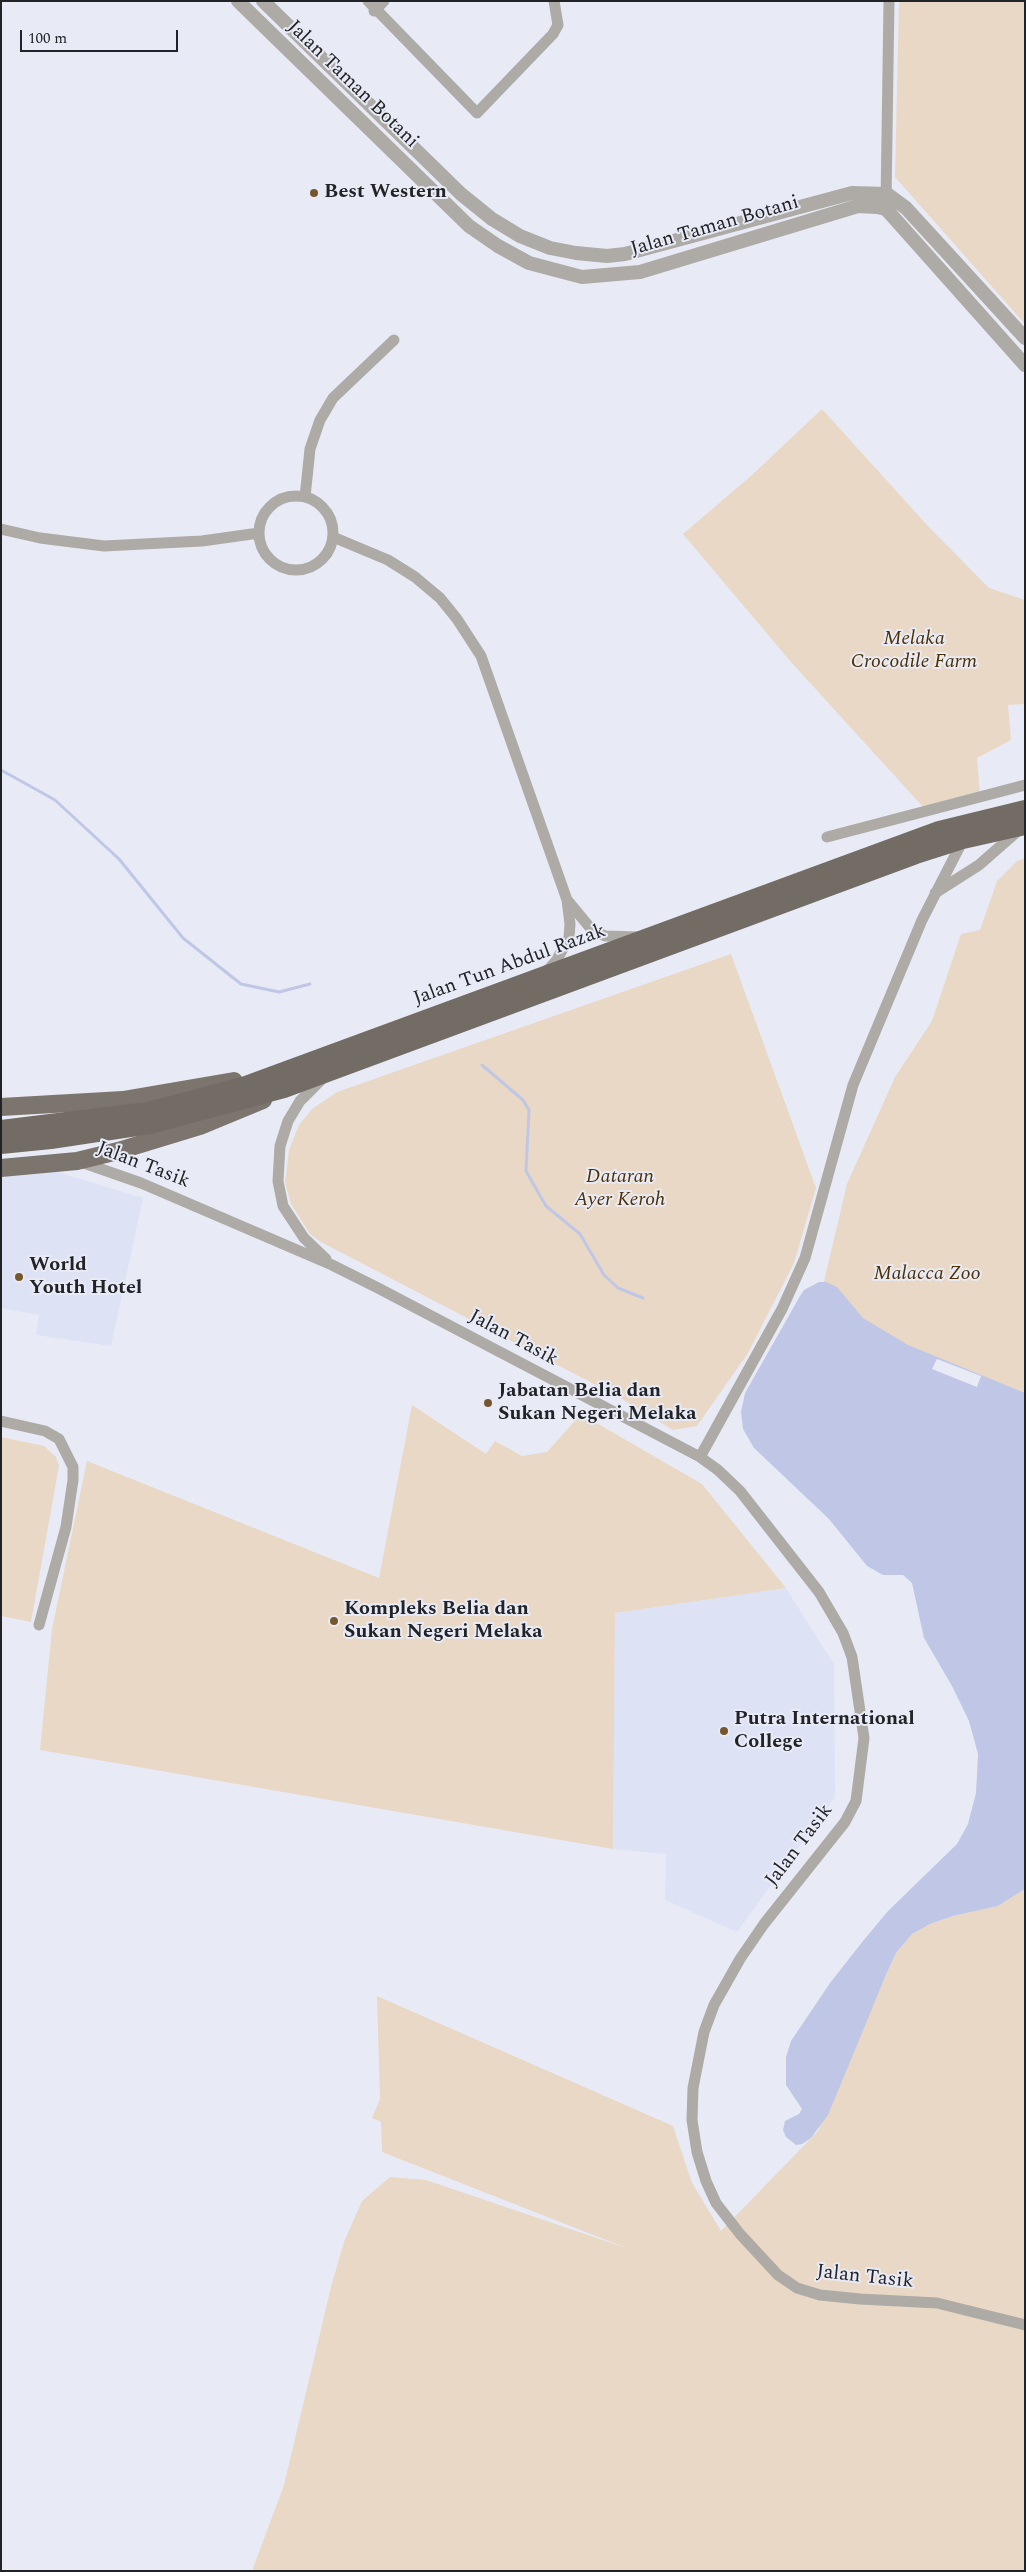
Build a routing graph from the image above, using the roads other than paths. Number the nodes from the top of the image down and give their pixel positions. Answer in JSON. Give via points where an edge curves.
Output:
{"nodes":[{"id":1,"x":238,"y":1,"type":"edge"},
{"id":2,"x":263,"y":1,"type":"edge"},
{"id":3,"x":384,"y":1,"type":"edge"},
{"id":4,"x":554,"y":1,"type":"edge"},
{"id":5,"x":889,"y":1,"type":"edge"},
{"id":6,"x":371,"y":6,"type":"edge"},
{"id":7,"x":362,"y":99,"type":"junction"},
{"id":8,"x":371,"y":131,"type":"junction"},
{"id":9,"x":887,"y":194,"type":"junction"},
{"id":10,"x":886,"y":209,"type":"junction"},
{"id":11,"x":1025,"y":338,"type":"edge"},
{"id":12,"x":394,"y":340,"type":"dead end"},
{"id":13,"x":1025,"y":364,"type":"edge"},
{"id":14,"x":305,"y":498,"type":"junction"},
{"id":15,"x":1,"y":529,"type":"edge"},
{"id":16,"x":259,"y":533,"type":"junction"},
{"id":17,"x":333,"y":537,"type":"junction"},
{"id":18,"x":1025,"y":785,"type":"edge"},
{"id":19,"x":1024,"y":821,"type":"edge"},
{"id":20,"x":827,"y":837,"type":"dead end"},
{"id":21,"x":963,"y":840,"type":"junction"},
{"id":22,"x":934,"y":894,"type":"junction"},
{"id":23,"x":567,"y":900,"type":"junction"},
{"id":24,"x":648,"y":937,"type":"junction"},
{"id":25,"x":541,"y":977,"type":"junction"},
{"id":26,"x":325,"y":1076,"type":"junction"},
{"id":27,"x":278,"y":1082,"type":"junction"},
{"id":28,"x":1,"y":1107,"type":"edge"},
{"id":29,"x":4,"y":1137,"type":"edge"},
{"id":30,"x":77,"y":1161,"type":"junction"},
{"id":31,"x":1,"y":1168,"type":"edge"},
{"id":32,"x":332,"y":1265,"type":"junction"},
{"id":33,"x":1,"y":1421,"type":"edge"},
{"id":34,"x":700,"y":1457,"type":"junction"},
{"id":35,"x":39,"y":1625,"type":"dead end"},
{"id":36,"x":1025,"y":2324,"type":"edge"}],
"edges":[{"from":1,"to":8,"type":"street","name":"Jalan Taman Botani"},
{"from":2,"to":7,"type":"street","name":"Jalan Taman Botani"},
{"from":3,"to":6,"type":"street"},
{"from":4,"to":6,"type":"street","via":[[558,25],[553,34],[476,113]]},
{"from":5,"to":9,"type":"street"},
{"from":7,"to":8,"type":"street","via":[[370,116]]},
{"from":7,"to":9,"type":"street","name":"Jalan Taman Botani","via":[[478,208],[520,236],[563,251],[592,255],[626,254],[852,193]]},
{"from":8,"to":10,"type":"street","name":"Jalan Taman Botani","via":[[469,226],[530,263],[582,277],[640,272],[858,206]]},
{"from":9,"to":10,"type":"street"},
{"from":9,"to":11,"type":"street","via":[[906,208]]},
{"from":10,"to":13,"type":"street"},
{"from":12,"to":14,"type":"street","via":[[333,398],[320,420],[310,449]]},
{"from":14,"to":16,"type":"street","via":[[294,496],[273,504],[260,522]]},
{"from":14,"to":17,"type":"street","via":[[315,502],[329,517]]},
{"from":15,"to":16,"type":"street","via":[[40,538],[104,546],[202,541]]},
{"from":16,"to":17,"type":"street","via":[[266,555],[278,566],[294,571],[311,567],[325,558]]},
{"from":17,"to":23,"type":"street","via":[[388,560],[415,577],[440,598],[469,636],[492,683]]},
{"from":18,"to":20,"type":"street"},
{"from":19,"to":21,"type":"highway","name":"Jalan Tun Abdul Razak"},
{"from":19,"to":22,"type":"street","via":[[979,865]]},
{"from":19,"to":24,"type":"highway","name":"Jalan Tun Abdul Razak","via":[[939,830]]},
{"from":21,"to":22,"type":"street"},
{"from":21,"to":26,"type":"highway","name":"Jalan Tun Abdul Razak"},
{"from":22,"to":34,"type":"street","via":[[853,1085],[805,1258],[782,1309]]},
{"from":23,"to":24,"type":"street","via":[[582,921],[598,933]]},
{"from":23,"to":25,"type":"street","via":[[568,938],[556,962]]},
{"from":24,"to":25,"type":"highway","name":"Jalan Tun Abdul Razak"},
{"from":25,"to":27,"type":"highway","name":"Jalan Tun Abdul Razak"},
{"from":26,"to":27,"type":"highway","name":"Jalan Tun Abdul Razak"},
{"from":26,"to":32,"type":"street","name":"Jalan Tasik","via":[[300,1101],[288,1121],[280,1146],[278,1181],[283,1206],[304,1238]]},
{"from":27,"to":28,"type":"main road","via":[[124,1100]]},
{"from":27,"to":29,"type":"highway","name":"Jalan Tun Abdul Razak","via":[[148,1111]]},
{"from":27,"to":30,"type":"main road","via":[[259,1102],[200,1126]]},
{"from":30,"to":31,"type":"main road"},
{"from":30,"to":32,"type":"street","name":"Jalan Tasik","via":[[141,1182]]},
{"from":32,"to":34,"type":"street","name":"Jalan Tasik"},
{"from":33,"to":35,"type":"street","via":[[45,1431],[59,1439],[73,1467],[66,1527]]},
{"from":34,"to":36,"type":"street","name":"Jalan Tasik","via":[[740,1490],[827,1604],[852,1657],[864,1738],[856,1801],[845,1822],[740,1959],[714,2005],[704,2032],[693,2088],[692,2120],[706,2181],[716,2203],[746,2242],[778,2275],[796,2288],[860,2299],[937,2302]]}]}
